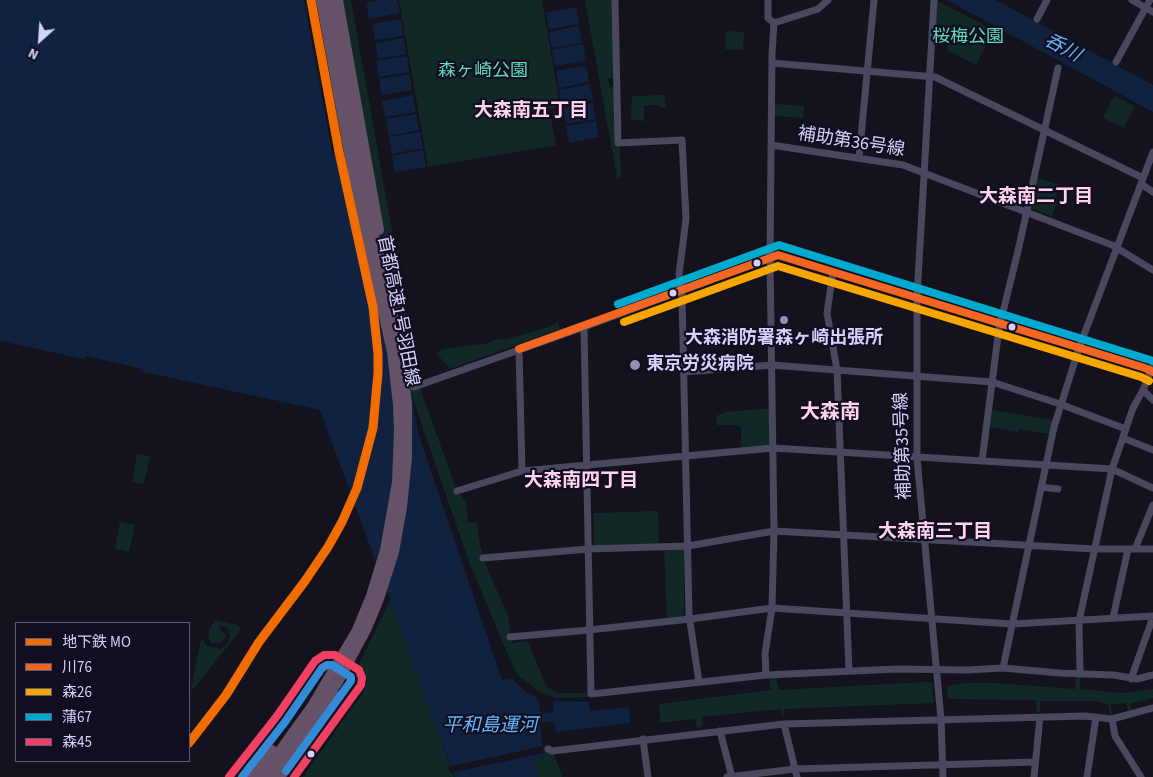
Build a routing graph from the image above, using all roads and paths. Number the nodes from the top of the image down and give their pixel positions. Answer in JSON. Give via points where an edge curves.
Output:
{"nodes":[{"id":1,"x":321,"y":0,"type":"edge"},
{"id":2,"x":330,"y":0,"type":"edge"},
{"id":3,"x":338,"y":0,"type":"edge"},
{"id":4,"x":615,"y":0,"type":"edge"},
{"id":5,"x":768,"y":0,"type":"edge"},
{"id":6,"x":828,"y":0,"type":"edge"},
{"id":7,"x":874,"y":0,"type":"edge"},
{"id":8,"x":934,"y":0,"type":"edge"},
{"id":9,"x":1047,"y":0,"type":"edge"},
{"id":10,"x":1132,"y":0,"type":"edge"},
{"id":11,"x":1150,"y":0,"type":"edge"},
{"id":12,"x":1146,"y":8,"type":"junction"},
{"id":13,"x":1153,"y":12,"type":"edge"},
{"id":14,"x":1037,"y":19,"type":"dead end"},
{"id":15,"x":774,"y":23,"type":"junction"},
{"id":16,"x":1116,"y":62,"type":"dead end"},
{"id":17,"x":772,"y":64,"type":"junction"},
{"id":18,"x":1058,"y":68,"type":"dead end"},
{"id":19,"x":868,"y":71,"type":"junction"},
{"id":20,"x":929,"y":76,"type":"junction"},
{"id":21,"x":341,"y":93,"type":"junction"},
{"id":22,"x":1044,"y":130,"type":"junction"},
{"id":23,"x":772,"y":145,"type":"junction"},
{"id":24,"x":1153,"y":152,"type":"edge"},
{"id":25,"x":859,"y":158,"type":"junction"},
{"id":26,"x":924,"y":174,"type":"junction"},
{"id":27,"x":1142,"y":181,"type":"junction"},
{"id":28,"x":1153,"y":192,"type":"edge"},
{"id":29,"x":1026,"y":212,"type":"junction"},
{"id":30,"x":1117,"y":248,"type":"junction"},
{"id":31,"x":770,"y":258,"type":"junction"},
{"id":32,"x":1153,"y":270,"type":"edge"},
{"id":33,"x":833,"y":272,"type":"junction"},
{"id":34,"x":682,"y":290,"type":"junction"},
{"id":35,"x":917,"y":298,"type":"junction"},
{"id":36,"x":392,"y":310,"type":"junction"},
{"id":37,"x":1000,"y":324,"type":"junction"},
{"id":38,"x":584,"y":326,"type":"junction"},
{"id":39,"x":1079,"y":348,"type":"junction"},
{"id":40,"x":519,"y":349,"type":"junction"},
{"id":41,"x":772,"y":365,"type":"junction"},
{"id":42,"x":1152,"y":369,"type":"edge"},
{"id":43,"x":837,"y":370,"type":"junction"},
{"id":44,"x":684,"y":372,"type":"junction"},
{"id":45,"x":917,"y":377,"type":"junction"},
{"id":46,"x":992,"y":382,"type":"junction"},
{"id":47,"x":414,"y":387,"type":"dead end"},
{"id":48,"x":1143,"y":390,"type":"junction"},
{"id":49,"x":1153,"y":400,"type":"edge"},
{"id":50,"x":1061,"y":405,"type":"junction"},
{"id":51,"x":1126,"y":429,"type":"junction"},
{"id":52,"x":1122,"y":438,"type":"junction"},
{"id":53,"x":773,"y":448,"type":"junction"},
{"id":54,"x":1153,"y":450,"type":"edge"},
{"id":55,"x":840,"y":453,"type":"junction"},
{"id":56,"x":686,"y":456,"type":"junction"},
{"id":57,"x":917,"y":458,"type":"junction"},
{"id":58,"x":982,"y":461,"type":"junction"},
{"id":59,"x":587,"y":465,"type":"junction"},
{"id":60,"x":1045,"y":465,"type":"junction"},
{"id":61,"x":1112,"y":469,"type":"junction"},
{"id":62,"x":522,"y":471,"type":"junction"},
{"id":63,"x":1041,"y":487,"type":"junction"},
{"id":64,"x":1153,"y":488,"type":"edge"},
{"id":65,"x":1058,"y":489,"type":"dead end"},
{"id":66,"x":456,"y":491,"type":"dead end"},
{"id":67,"x":1153,"y":506,"type":"edge"},
{"id":68,"x":774,"y":531,"type":"junction"},
{"id":69,"x":844,"y":535,"type":"junction"},
{"id":70,"x":925,"y":540,"type":"junction"},
{"id":71,"x":1029,"y":545,"type":"junction"},
{"id":72,"x":688,"y":546,"type":"junction"},
{"id":73,"x":1153,"y":548,"type":"edge"},
{"id":74,"x":588,"y":549,"type":"junction"},
{"id":75,"x":1094,"y":549,"type":"junction"},
{"id":76,"x":1132,"y":549,"type":"junction"},
{"id":77,"x":483,"y":558,"type":"dead end"},
{"id":78,"x":772,"y":608,"type":"junction"},
{"id":79,"x":847,"y":612,"type":"junction"},
{"id":80,"x":1153,"y":617,"type":"edge"},
{"id":81,"x":1114,"y":618,"type":"junction"},
{"id":82,"x":690,"y":619,"type":"junction"},
{"id":83,"x":932,"y":619,"type":"junction"},
{"id":84,"x":1079,"y":621,"type":"junction"},
{"id":85,"x":1012,"y":624,"type":"junction"},
{"id":86,"x":590,"y":630,"type":"junction"},
{"id":87,"x":510,"y":637,"type":"dead end"},
{"id":88,"x":358,"y":647,"type":"junction"},
{"id":89,"x":1003,"y":668,"type":"junction"},
{"id":90,"x":937,"y":670,"type":"junction"},
{"id":91,"x":849,"y":671,"type":"junction"},
{"id":92,"x":1080,"y":674,"type":"junction"},
{"id":93,"x":766,"y":675,"type":"junction"},
{"id":94,"x":1153,"y":675,"type":"edge"},
{"id":95,"x":1131,"y":679,"type":"junction"},
{"id":96,"x":700,"y":682,"type":"junction"},
{"id":97,"x":324,"y":688,"type":"junction"},
{"id":98,"x":1153,"y":708,"type":"edge"},
{"id":99,"x":1040,"y":717,"type":"junction"},
{"id":100,"x":1096,"y":718,"type":"junction"},
{"id":101,"x":1112,"y":719,"type":"junction"},
{"id":102,"x":941,"y":720,"type":"junction"},
{"id":103,"x":784,"y":724,"type":"junction"},
{"id":104,"x":720,"y":731,"type":"junction"},
{"id":105,"x":643,"y":739,"type":"junction"},
{"id":106,"x":548,"y":750,"type":"dead end"},
{"id":107,"x":1035,"y":762,"type":"junction"},
{"id":108,"x":943,"y":765,"type":"junction"},
{"id":109,"x":795,"y":769,"type":"junction"},
{"id":110,"x":230,"y":777,"type":"edge"},
{"id":111,"x":251,"y":777,"type":"edge"},
{"id":112,"x":261,"y":777,"type":"edge"},
{"id":113,"x":270,"y":777,"type":"edge"},
{"id":114,"x":280,"y":777,"type":"edge"},
{"id":115,"x":294,"y":777,"type":"edge"},
{"id":116,"x":648,"y":777,"type":"edge"},
{"id":117,"x":727,"y":777,"type":"edge"},
{"id":118,"x":731,"y":777,"type":"edge"},
{"id":119,"x":797,"y":777,"type":"edge"},
{"id":120,"x":943,"y":777,"type":"edge"},
{"id":121,"x":1034,"y":777,"type":"edge"},
{"id":122,"x":1087,"y":777,"type":"edge"},
{"id":123,"x":1141,"y":777,"type":"edge"}],
"edges":[{"from":1,"to":21,"type":"highway","name":"首都高速1号羽田線"},
{"from":2,"to":21,"type":"highway","name":"首都高速1号羽田線"},
{"from":3,"to":36,"type":"highway"},
{"from":4,"to":34,"type":"street","via":[[618,143],[682,140],[686,219],[679,274]]},
{"from":5,"to":15,"type":"street","via":[[768,18]]},
{"from":6,"to":15,"type":"street","via":[[818,10]]},
{"from":7,"to":19,"type":"street"},
{"from":8,"to":20,"type":"street","name":"補助第35号線"},
{"from":9,"to":14,"type":"street"},
{"from":10,"to":12,"type":"street"},
{"from":11,"to":12,"type":"street"},
{"from":12,"to":13,"type":"street"},
{"from":12,"to":16,"type":"street"},
{"from":15,"to":17,"type":"street"},
{"from":17,"to":19,"type":"street"},
{"from":17,"to":23,"type":"street"},
{"from":18,"to":22,"type":"street"},
{"from":19,"to":20,"type":"street"},
{"from":19,"to":25,"type":"street"},
{"from":20,"to":22,"type":"street"},
{"from":20,"to":26,"type":"street","name":"補助第35号線"},
{"from":21,"to":36,"type":"highway","name":"首都高速1号羽田線"},
{"from":21,"to":97,"type":"highway","name":"首都高速1号羽田線","via":[[356,192],[392,352],[399,455],[390,527],[378,574],[357,630]]},
{"from":22,"to":27,"type":"street"},
{"from":22,"to":29,"type":"street"},
{"from":23,"to":25,"type":"street","name":"補助第36号線"},
{"from":23,"to":31,"type":"street"},
{"from":24,"to":27,"type":"street"},
{"from":25,"to":26,"type":"street","name":"補助第36号線","via":[[903,165]]},
{"from":26,"to":29,"type":"street","name":"補助第36号線"},
{"from":26,"to":35,"type":"street","name":"補助第35号線"},
{"from":27,"to":28,"type":"street"},
{"from":27,"to":30,"type":"street"},
{"from":29,"to":30,"type":"street","name":"補助第36号線"},
{"from":29,"to":37,"type":"street"},
{"from":30,"to":32,"type":"street","name":"補助第36号線"},
{"from":30,"to":39,"type":"street"},
{"from":31,"to":33,"type":"street","via":[[778,255]]},
{"from":31,"to":34,"type":"street"},
{"from":31,"to":41,"type":"street"},
{"from":33,"to":35,"type":"street"},
{"from":33,"to":43,"type":"street","via":[[827,313]]},
{"from":34,"to":38,"type":"street"},
{"from":34,"to":44,"type":"street"},
{"from":35,"to":37,"type":"street"},
{"from":35,"to":45,"type":"street","name":"補助第35号線"},
{"from":36,"to":88,"type":"highway","name":"首都高速1号羽田線","via":[[407,404],[405,483],[399,530],[387,576]]},
{"from":37,"to":39,"type":"street"},
{"from":37,"to":46,"type":"street"},
{"from":38,"to":40,"type":"street"},
{"from":38,"to":59,"type":"street"},
{"from":39,"to":42,"type":"street"},
{"from":39,"to":50,"type":"street"},
{"from":40,"to":47,"type":"street"},
{"from":40,"to":62,"type":"street"},
{"from":41,"to":43,"type":"street"},
{"from":41,"to":44,"type":"street"},
{"from":41,"to":53,"type":"street"},
{"from":42,"to":48,"type":"street"},
{"from":43,"to":45,"type":"street"},
{"from":43,"to":55,"type":"street"},
{"from":44,"to":56,"type":"street"},
{"from":45,"to":46,"type":"street"},
{"from":45,"to":57,"type":"street","name":"補助第35号線"},
{"from":46,"to":50,"type":"street"},
{"from":46,"to":58,"type":"street"},
{"from":48,"to":49,"type":"street"},
{"from":48,"to":51,"type":"street"},
{"from":50,"to":51,"type":"street"},
{"from":50,"to":60,"type":"street"},
{"from":51,"to":52,"type":"street"},
{"from":52,"to":54,"type":"street"},
{"from":52,"to":61,"type":"street"},
{"from":53,"to":55,"type":"street"},
{"from":53,"to":56,"type":"street"},
{"from":53,"to":68,"type":"street"},
{"from":55,"to":57,"type":"street"},
{"from":55,"to":69,"type":"street"},
{"from":56,"to":59,"type":"street"},
{"from":56,"to":72,"type":"street"},
{"from":57,"to":58,"type":"street"},
{"from":57,"to":70,"type":"street","name":"補助第35号線"},
{"from":58,"to":60,"type":"street"},
{"from":59,"to":62,"type":"street"},
{"from":59,"to":74,"type":"street"},
{"from":60,"to":61,"type":"street"},
{"from":60,"to":63,"type":"street"},
{"from":61,"to":64,"type":"street"},
{"from":61,"to":75,"type":"street"},
{"from":62,"to":66,"type":"street"},
{"from":63,"to":65,"type":"street"},
{"from":63,"to":71,"type":"street"},
{"from":67,"to":76,"type":"street"},
{"from":68,"to":69,"type":"street"},
{"from":68,"to":72,"type":"street"},
{"from":68,"to":78,"type":"street"},
{"from":69,"to":70,"type":"street"},
{"from":69,"to":79,"type":"street"},
{"from":70,"to":71,"type":"street"},
{"from":70,"to":83,"type":"street","name":"補助第35号線"},
{"from":71,"to":75,"type":"street"},
{"from":71,"to":85,"type":"street"},
{"from":72,"to":74,"type":"street"},
{"from":72,"to":82,"type":"street"},
{"from":73,"to":76,"type":"street"},
{"from":74,"to":77,"type":"street"},
{"from":74,"to":86,"type":"street"},
{"from":75,"to":76,"type":"street"},
{"from":75,"to":84,"type":"street"},
{"from":76,"to":81,"type":"street"},
{"from":78,"to":79,"type":"street"},
{"from":78,"to":82,"type":"street"},
{"from":78,"to":93,"type":"street","via":[[764,654]]},
{"from":79,"to":83,"type":"street"},
{"from":79,"to":91,"type":"street"},
{"from":80,"to":81,"type":"street"},
{"from":80,"to":95,"type":"street"},
{"from":81,"to":84,"type":"street"},
{"from":82,"to":86,"type":"street"},
{"from":82,"to":96,"type":"street"},
{"from":83,"to":85,"type":"street"},
{"from":83,"to":90,"type":"street","name":"補助第35号線"},
{"from":84,"to":85,"type":"street"},
{"from":84,"to":92,"type":"street"},
{"from":85,"to":89,"type":"street"},
{"from":86,"to":87,"type":"street"},
{"from":86,"to":96,"type":"street","via":[[591,694]]},
{"from":88,"to":113,"type":"highway","name":"首都高速1号羽田線","via":[[326,700]]},
{"from":88,"to":114,"type":"highway","via":[[336,697]]},
{"from":89,"to":90,"type":"street"},
{"from":89,"to":92,"type":"street"},
{"from":90,"to":91,"type":"street"},
{"from":90,"to":102,"type":"street","name":"補助第35号線"},
{"from":91,"to":93,"type":"street"},
{"from":92,"to":95,"type":"street"},
{"from":93,"to":96,"type":"street"},
{"from":94,"to":95,"type":"street"},
{"from":97,"to":111,"type":"highway"},
{"from":97,"to":112,"type":"highway","name":"首都高速1号羽田線"},
{"from":98,"to":101,"type":"street"},
{"from":99,"to":100,"type":"street"},
{"from":99,"to":102,"type":"street"},
{"from":99,"to":107,"type":"street"},
{"from":100,"to":101,"type":"street"},
{"from":100,"to":122,"type":"street"},
{"from":101,"to":123,"type":"street","via":[[1115,736]]},
{"from":102,"to":103,"type":"street"},
{"from":102,"to":108,"type":"street","name":"補助第35号線"},
{"from":103,"to":104,"type":"street"},
{"from":103,"to":109,"type":"street"},
{"from":104,"to":105,"type":"street"},
{"from":104,"to":118,"type":"street"},
{"from":105,"to":106,"type":"street"},
{"from":105,"to":116,"type":"street"},
{"from":107,"to":108,"type":"street"},
{"from":107,"to":121,"type":"street"},
{"from":108,"to":109,"type":"street"},
{"from":108,"to":120,"type":"street","name":"補助第35号線"},
{"from":109,"to":118,"type":"street"},
{"from":109,"to":119,"type":"street"},
{"from":110,"to":115,"type":"street","via":[[315,662],[324,655],[335,655],[359,670],[361,685]]},
{"from":117,"to":118,"type":"street"}]}
